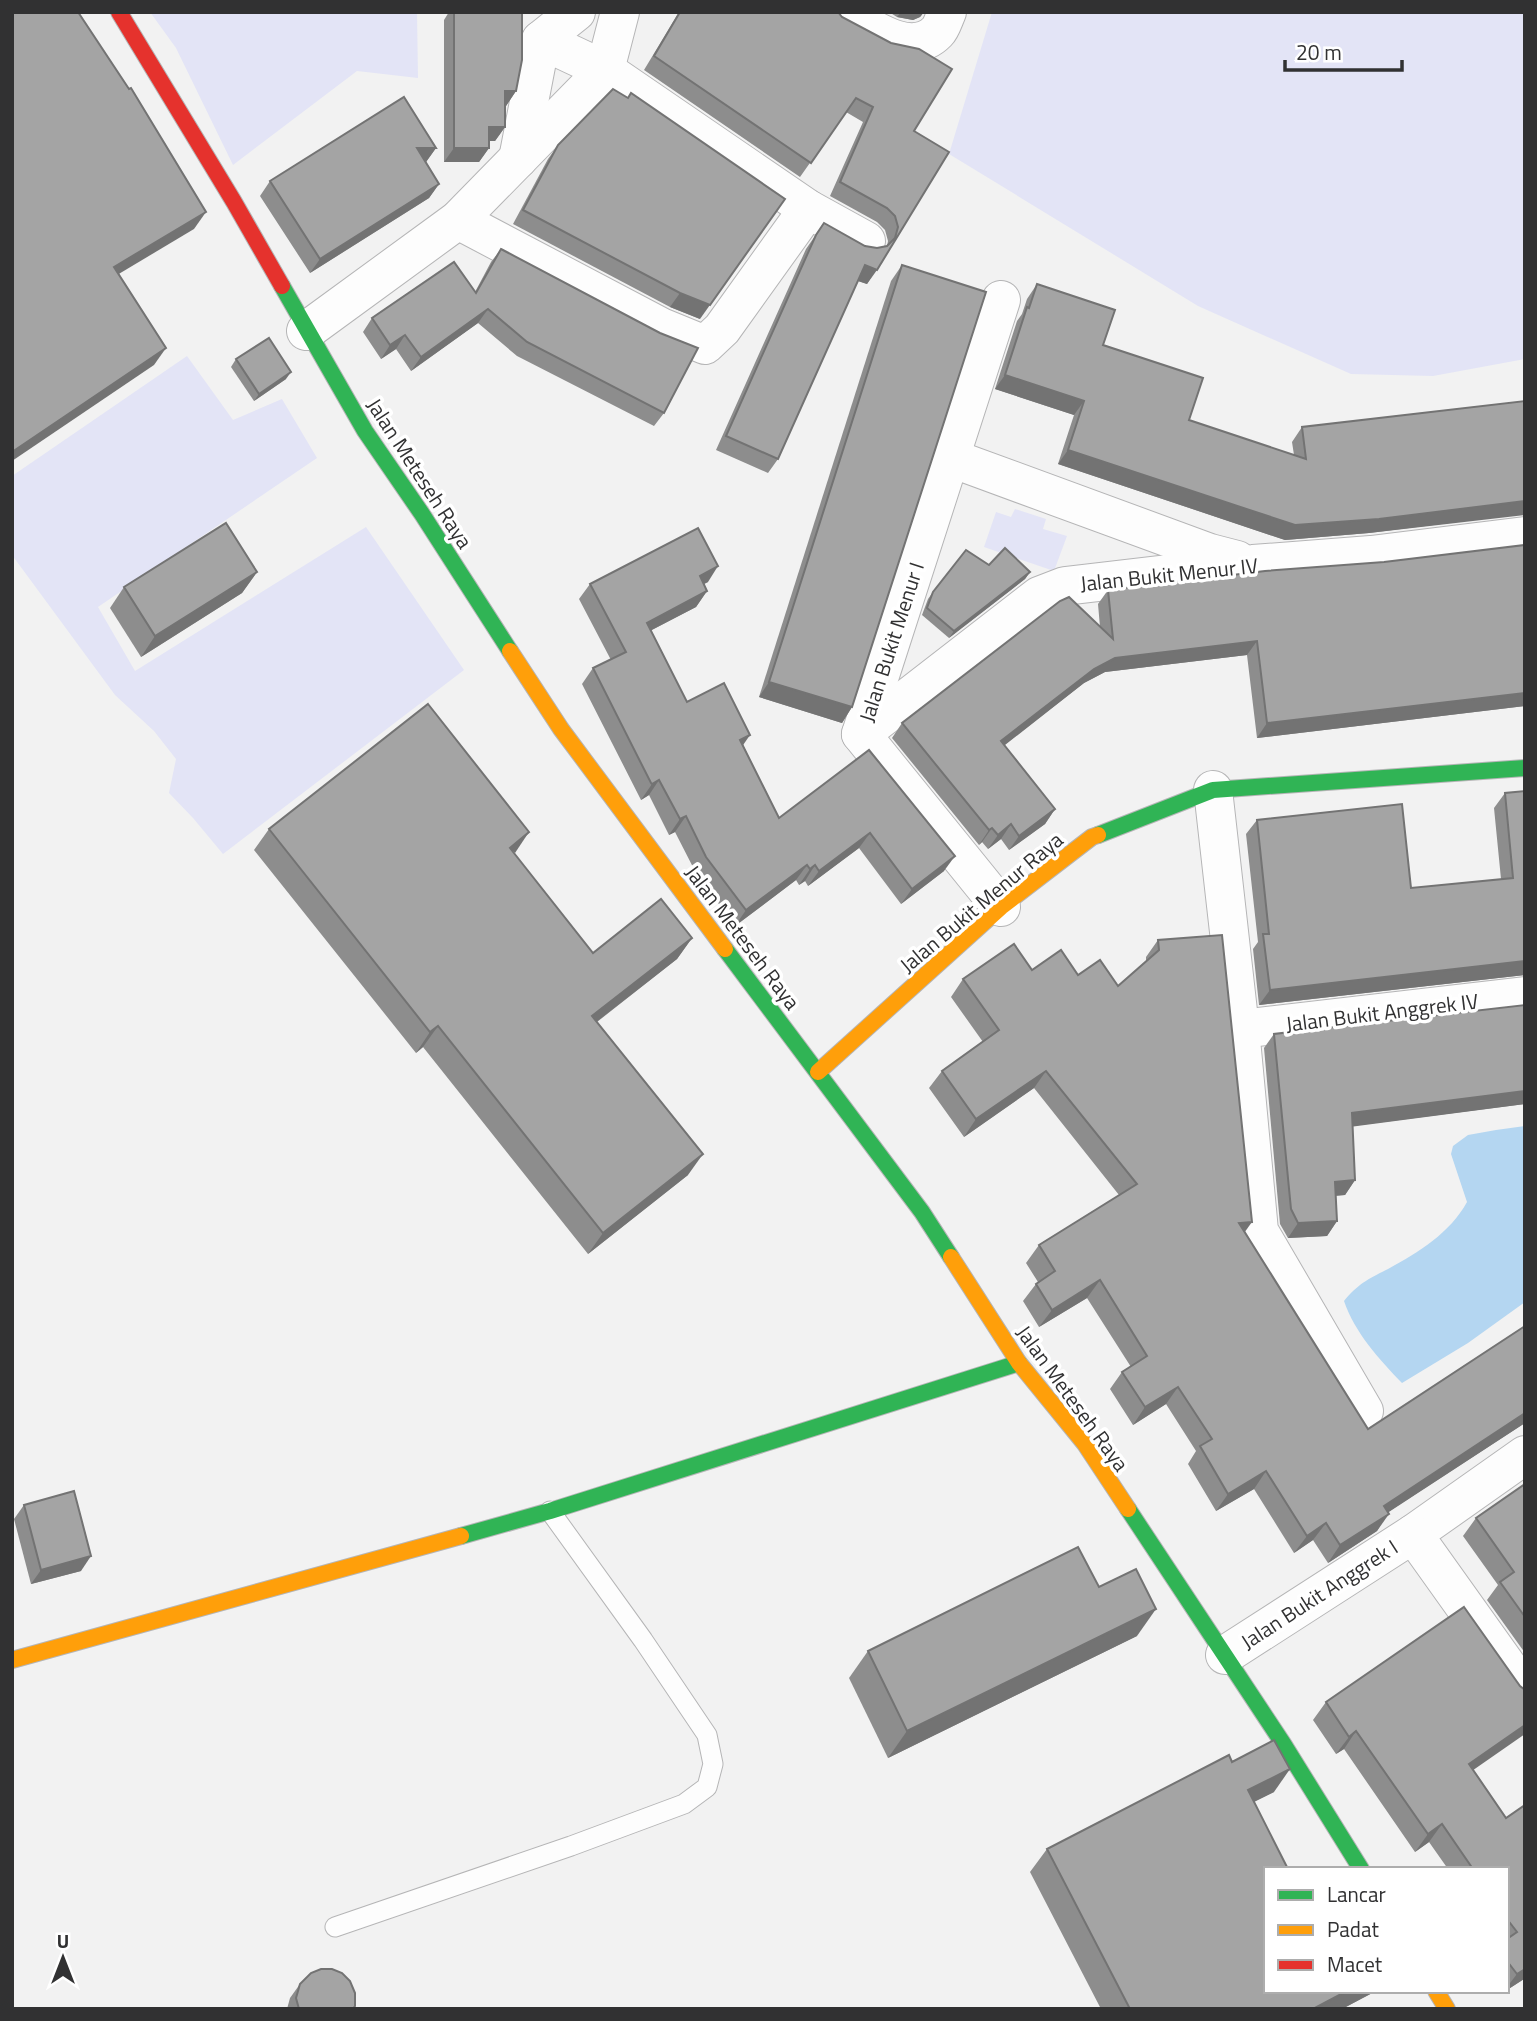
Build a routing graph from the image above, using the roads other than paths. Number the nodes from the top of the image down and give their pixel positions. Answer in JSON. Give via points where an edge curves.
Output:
{"nodes":[{"id":1,"x":120,"y":12,"type":"edge"},
{"id":2,"x":576,"y":12,"type":"edge"},
{"id":3,"x":620,"y":12,"type":"edge"},
{"id":4,"x":843,"y":12,"type":"edge"},
{"id":5,"x":947,"y":12,"type":"edge"},
{"id":6,"x":541,"y":40,"type":"junction"},
{"id":7,"x":605,"y":70,"type":"junction"},
{"id":8,"x":518,"y":159,"type":"junction"},
{"id":9,"x":808,"y":209,"type":"junction"},
{"id":10,"x":458,"y":220,"type":"junction"},
{"id":11,"x":866,"y":241,"type":"dead end"},
{"id":12,"x":1001,"y":300,"type":"dead end"},
{"id":13,"x":306,"y":331,"type":"junction"},
{"id":14,"x":951,"y":458,"type":"junction"},
{"id":15,"x":1525,"y":536,"type":"edge"},
{"id":16,"x":1253,"y":564,"type":"junction"},
{"id":17,"x":861,"y":734,"type":"junction"},
{"id":18,"x":1525,"y":768,"type":"edge"},
{"id":19,"x":1213,"y":790,"type":"junction"},
{"id":20,"x":1001,"y":907,"type":"junction"},
{"id":21,"x":1525,"y":996,"type":"edge"},
{"id":22,"x":1240,"y":1029,"type":"junction"},
{"id":23,"x":818,"y":1072,"type":"junction"},
{"id":24,"x":1019,"y":1363,"type":"junction"},
{"id":25,"x":1364,"y":1411,"type":"dead end"},
{"id":26,"x":1525,"y":1455,"type":"edge"},
{"id":27,"x":550,"y":1511,"type":"junction"},
{"id":28,"x":1413,"y":1534,"type":"junction"},
{"id":29,"x":1225,"y":1655,"type":"junction"},
{"id":30,"x":12,"y":1660,"type":"edge"},
{"id":31,"x":1525,"y":1691,"type":"edge"},
{"id":32,"x":1360,"y":1867,"type":"edge"},
{"id":33,"x":335,"y":1927,"type":"dead end"},
{"id":34,"x":1437,"y":1993,"type":"edge"},
{"id":35,"x":1447,"y":2009,"type":"edge"}],
"edges":[{"from":1,"to":13,"type":"main road","name":"Jalan Meteseh Raya"},
{"from":2,"to":6,"type":"street"},
{"from":3,"to":7,"type":"street"},
{"from":4,"to":5,"type":"street","via":[[898,41],[923,41],[939,31]]},
{"from":6,"to":7,"type":"street"},
{"from":6,"to":8,"type":"street"},
{"from":7,"to":8,"type":"street"},
{"from":7,"to":9,"type":"street"},
{"from":8,"to":10,"type":"street"},
{"from":9,"to":10,"type":"street","via":[[722,329],[705,345],[661,327]]},
{"from":9,"to":11,"type":"street"},
{"from":10,"to":13,"type":"street"},
{"from":12,"to":14,"type":"street","name":"Jalan Bukit Menur I"},
{"from":13,"to":23,"type":"main road","name":"Jalan Meteseh Raya","via":[[365,431],[561,729]]},
{"from":14,"to":16,"type":"street","via":[[1210,553]]},
{"from":14,"to":17,"type":"street","name":"Jalan Bukit Menur I"},
{"from":15,"to":16,"type":"street","name":"Jalan Bukit Menur IV"},
{"from":16,"to":17,"type":"street","name":"Jalan Bukit Menur IV","via":[[1065,586],[1040,596]]},
{"from":17,"to":20,"type":"street","name":"Jalan Bukit Menur I"},
{"from":18,"to":19,"type":"main road","name":"Jalan Bukit Menur Raya"},
{"from":19,"to":20,"type":"main road","name":"Jalan Bukit Menur Raya","via":[[1092,837]]},
{"from":19,"to":22,"type":"street"},
{"from":20,"to":23,"type":"main road","name":"Jalan Bukit Menur Raya"},
{"from":21,"to":22,"type":"street","name":"Jalan Bukit Anggrek IV"},
{"from":22,"to":25,"type":"street","via":[[1259,1231]]},
{"from":23,"to":24,"type":"main road","name":"Jalan Meteseh Raya","via":[[922,1212]]},
{"from":24,"to":27,"type":"main road"},
{"from":24,"to":29,"type":"main road","name":"Jalan Meteseh Raya","via":[[1085,1444]]},
{"from":26,"to":28,"type":"street","name":"Jalan Bukit Anggrek I"},
{"from":27,"to":30,"type":"main road"},
{"from":27,"to":33,"type":"lane","via":[[707,1735],[713,1764],[707,1787],[684,1804]]},
{"from":28,"to":29,"type":"street","name":"Jalan Bukit Anggrek I"},
{"from":28,"to":31,"type":"street","name":"Jalan Bukit Anggrek I"},
{"from":29,"to":32,"type":"main road","name":"Jalan Meteseh Raya"},
{"from":34,"to":35,"type":"main road"}]}
